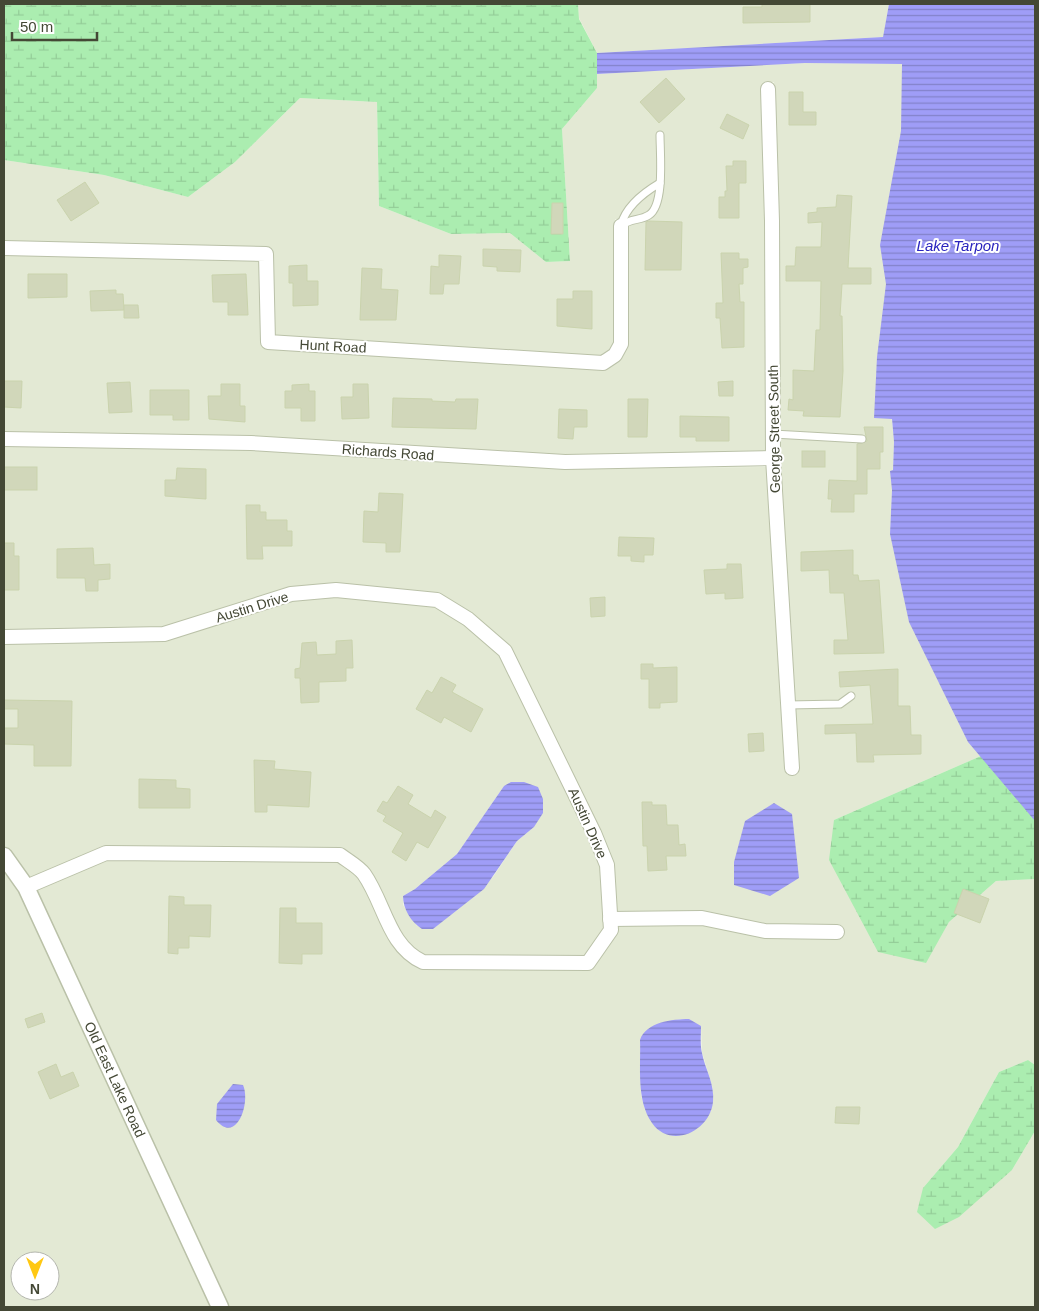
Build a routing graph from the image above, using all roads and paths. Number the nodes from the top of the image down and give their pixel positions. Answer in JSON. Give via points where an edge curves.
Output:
{"nodes":[{"id":1,"x":768,"y":89,"type":"dead end"},
{"id":2,"x":660,"y":135,"type":"dead end"},
{"id":3,"x":660,"y":183,"type":"junction"},
{"id":4,"x":621,"y":226,"type":"junction"},
{"id":5,"x":4,"y":248,"type":"edge"},
{"id":6,"x":773,"y":434,"type":"junction"},
{"id":7,"x":4,"y":439,"type":"edge"},
{"id":8,"x":862,"y":439,"type":"dead end"},
{"id":9,"x":773,"y":458,"type":"junction"},
{"id":10,"x":4,"y":638,"type":"edge"},
{"id":11,"x":851,"y":696,"type":"dead end"},
{"id":12,"x":788,"y":705,"type":"junction"},
{"id":13,"x":792,"y":768,"type":"dead end"},
{"id":14,"x":4,"y":856,"type":"edge"},
{"id":15,"x":26,"y":887,"type":"junction"},
{"id":16,"x":610,"y":919,"type":"junction"},
{"id":17,"x":836,"y":932,"type":"dead end"},
{"id":18,"x":220,"y":1307,"type":"edge"}],
"edges":[{"from":1,"to":6,"type":"street","name":"George Street South"},
{"from":2,"to":3,"type":"lane"},
{"from":3,"to":4,"type":"lane","via":[[629,208]]},
{"from":3,"to":4,"type":"lane","via":[[657,207],[652,213],[647,217],[627,220]]},
{"from":4,"to":5,"type":"street","name":"Hunt Road","via":[[621,344],[615,355],[603,363],[268,342],[266,254]]},
{"from":6,"to":8,"type":"lane"},
{"from":6,"to":9,"type":"street","name":"George Street South"},
{"from":7,"to":9,"type":"street","name":"Richards Road","via":[[251,443],[565,462]]},
{"from":9,"to":12,"type":"street","name":"George Street South"},
{"from":10,"to":16,"type":"street","name":"Austin Drive","via":[[164,634],[291,594],[336,590],[437,600],[468,618],[505,651],[607,865]]},
{"from":11,"to":12,"type":"lane","via":[[840,704]]},
{"from":12,"to":13,"type":"street","name":"George Street South"},
{"from":14,"to":15,"type":"street","name":"Old East Lake Road"},
{"from":15,"to":16,"type":"street","name":"Austin Drive","via":[[106,853],[340,855],[364,873],[398,942],[410,956],[423,962],[588,963],[611,930]]},
{"from":15,"to":18,"type":"street","name":"Old East Lake Road"},
{"from":16,"to":17,"type":"street","via":[[702,918],[760,930]]}]}
